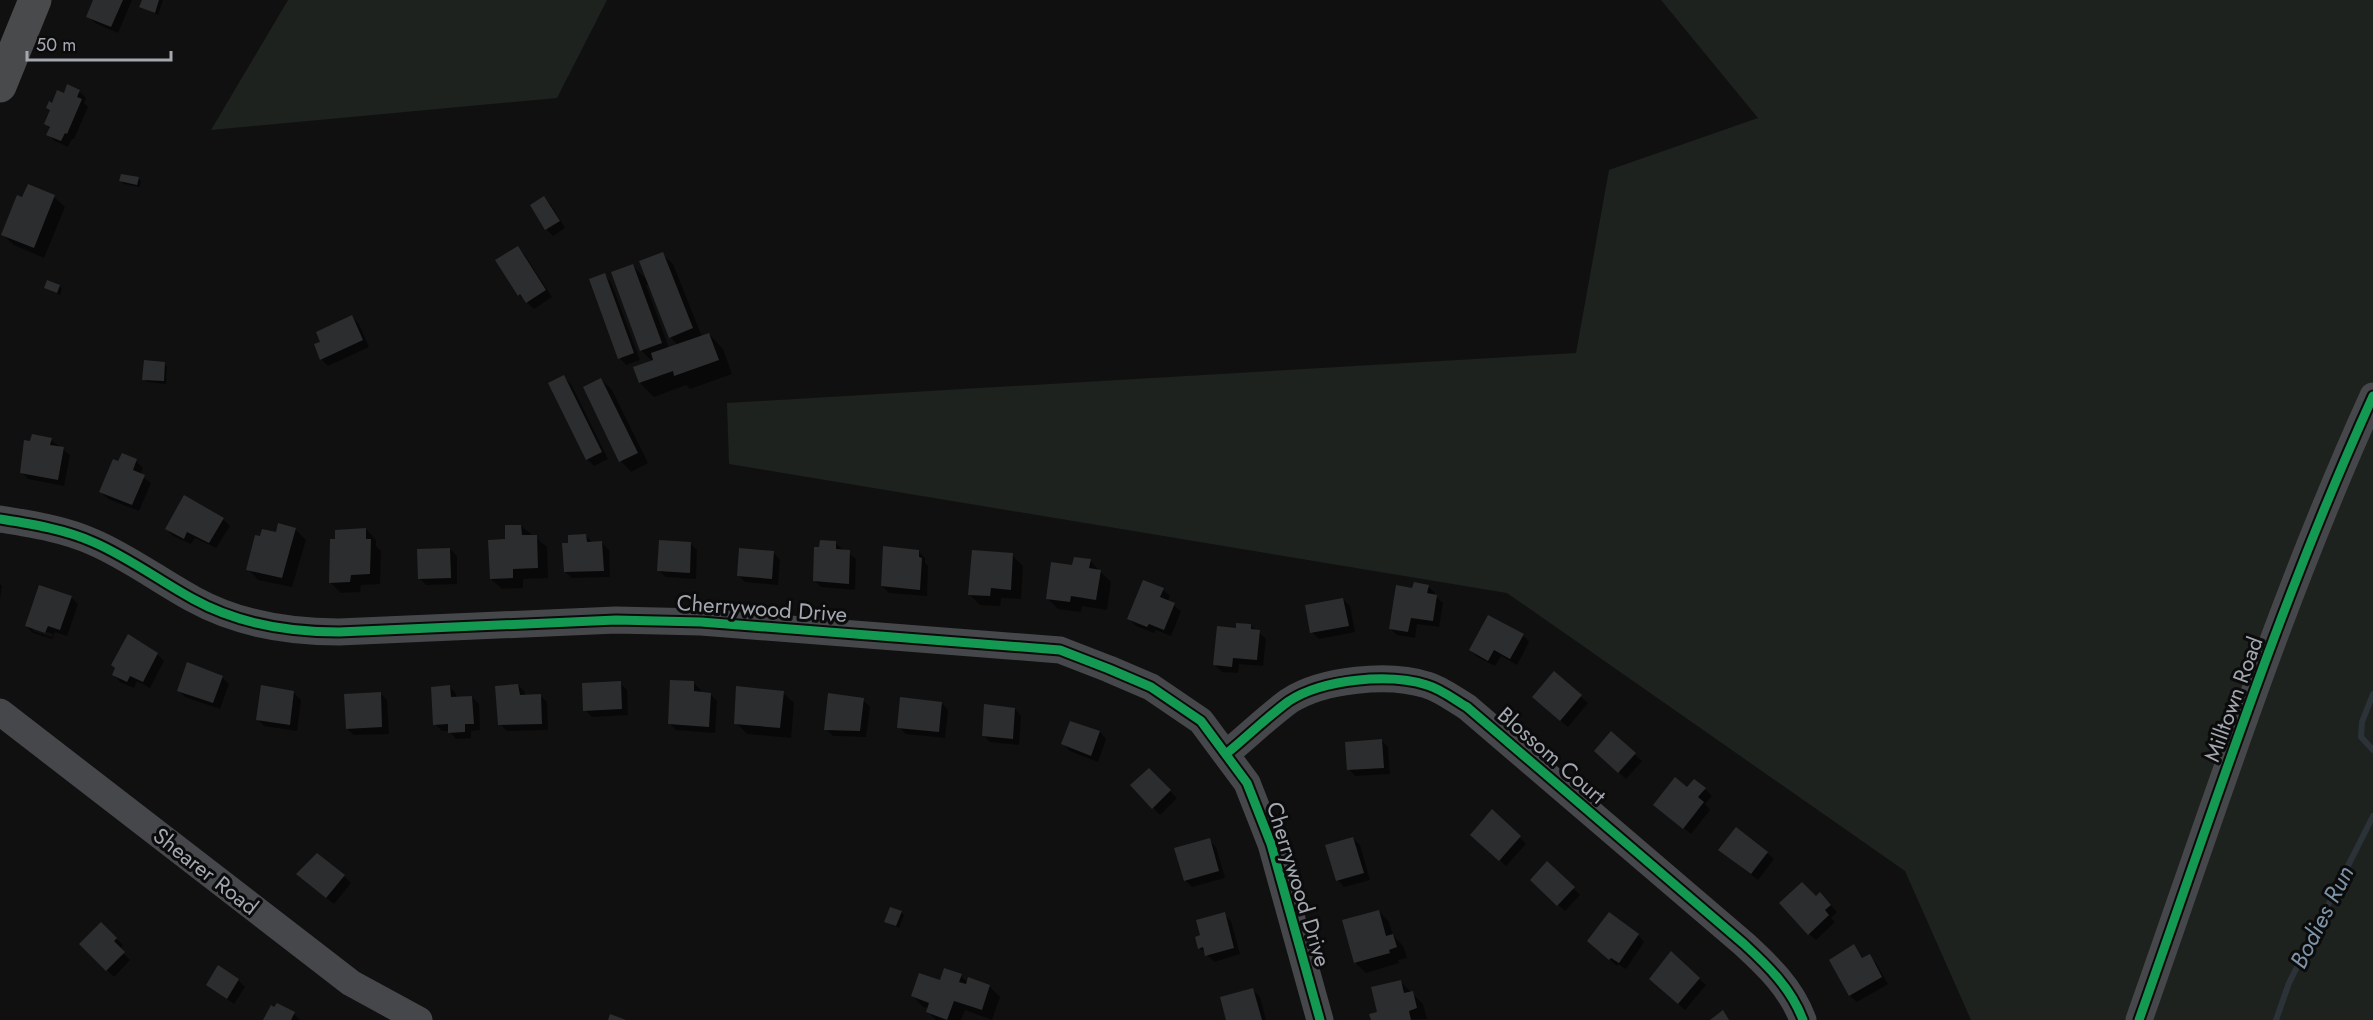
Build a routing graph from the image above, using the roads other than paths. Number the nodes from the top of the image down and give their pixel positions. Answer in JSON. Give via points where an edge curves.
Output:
{"nodes":[{"id":1,"x":35,"y":0,"type":"edge"},
{"id":2,"x":0,"y":86,"type":"edge"},
{"id":3,"x":2373,"y":396,"type":"edge"},
{"id":4,"x":0,"y":519,"type":"edge"},
{"id":5,"x":0,"y":712,"type":"edge"},
{"id":6,"x":1226,"y":754,"type":"junction"},
{"id":7,"x":420,"y":1020,"type":"edge"},
{"id":8,"x":1320,"y":1020,"type":"edge"},
{"id":9,"x":1803,"y":1020,"type":"edge"},
{"id":10,"x":2139,"y":1020,"type":"edge"}],
"edges":[{"from":1,"to":2,"type":"main road"},
{"from":3,"to":10,"type":"street","name":"Milltown Road","via":[[2325,505]]},
{"from":4,"to":6,"type":"street","name":"Cherrywood Drive","via":[[51,528],[94,542],[196,601],[252,623],[298,632],[616,620],[701,622],[1060,650],[1151,687],[1202,721]]},
{"from":5,"to":7,"type":"street","name":"Shearer Road","via":[[351,983]]},
{"from":6,"to":8,"type":"street","name":"Cherrywood Drive","via":[[1247,783],[1271,844]]},
{"from":6,"to":9,"type":"street","name":"Blossom Court","via":[[1291,700],[1317,689],[1362,679],[1428,685],[1467,707],[1774,971]]}]}
